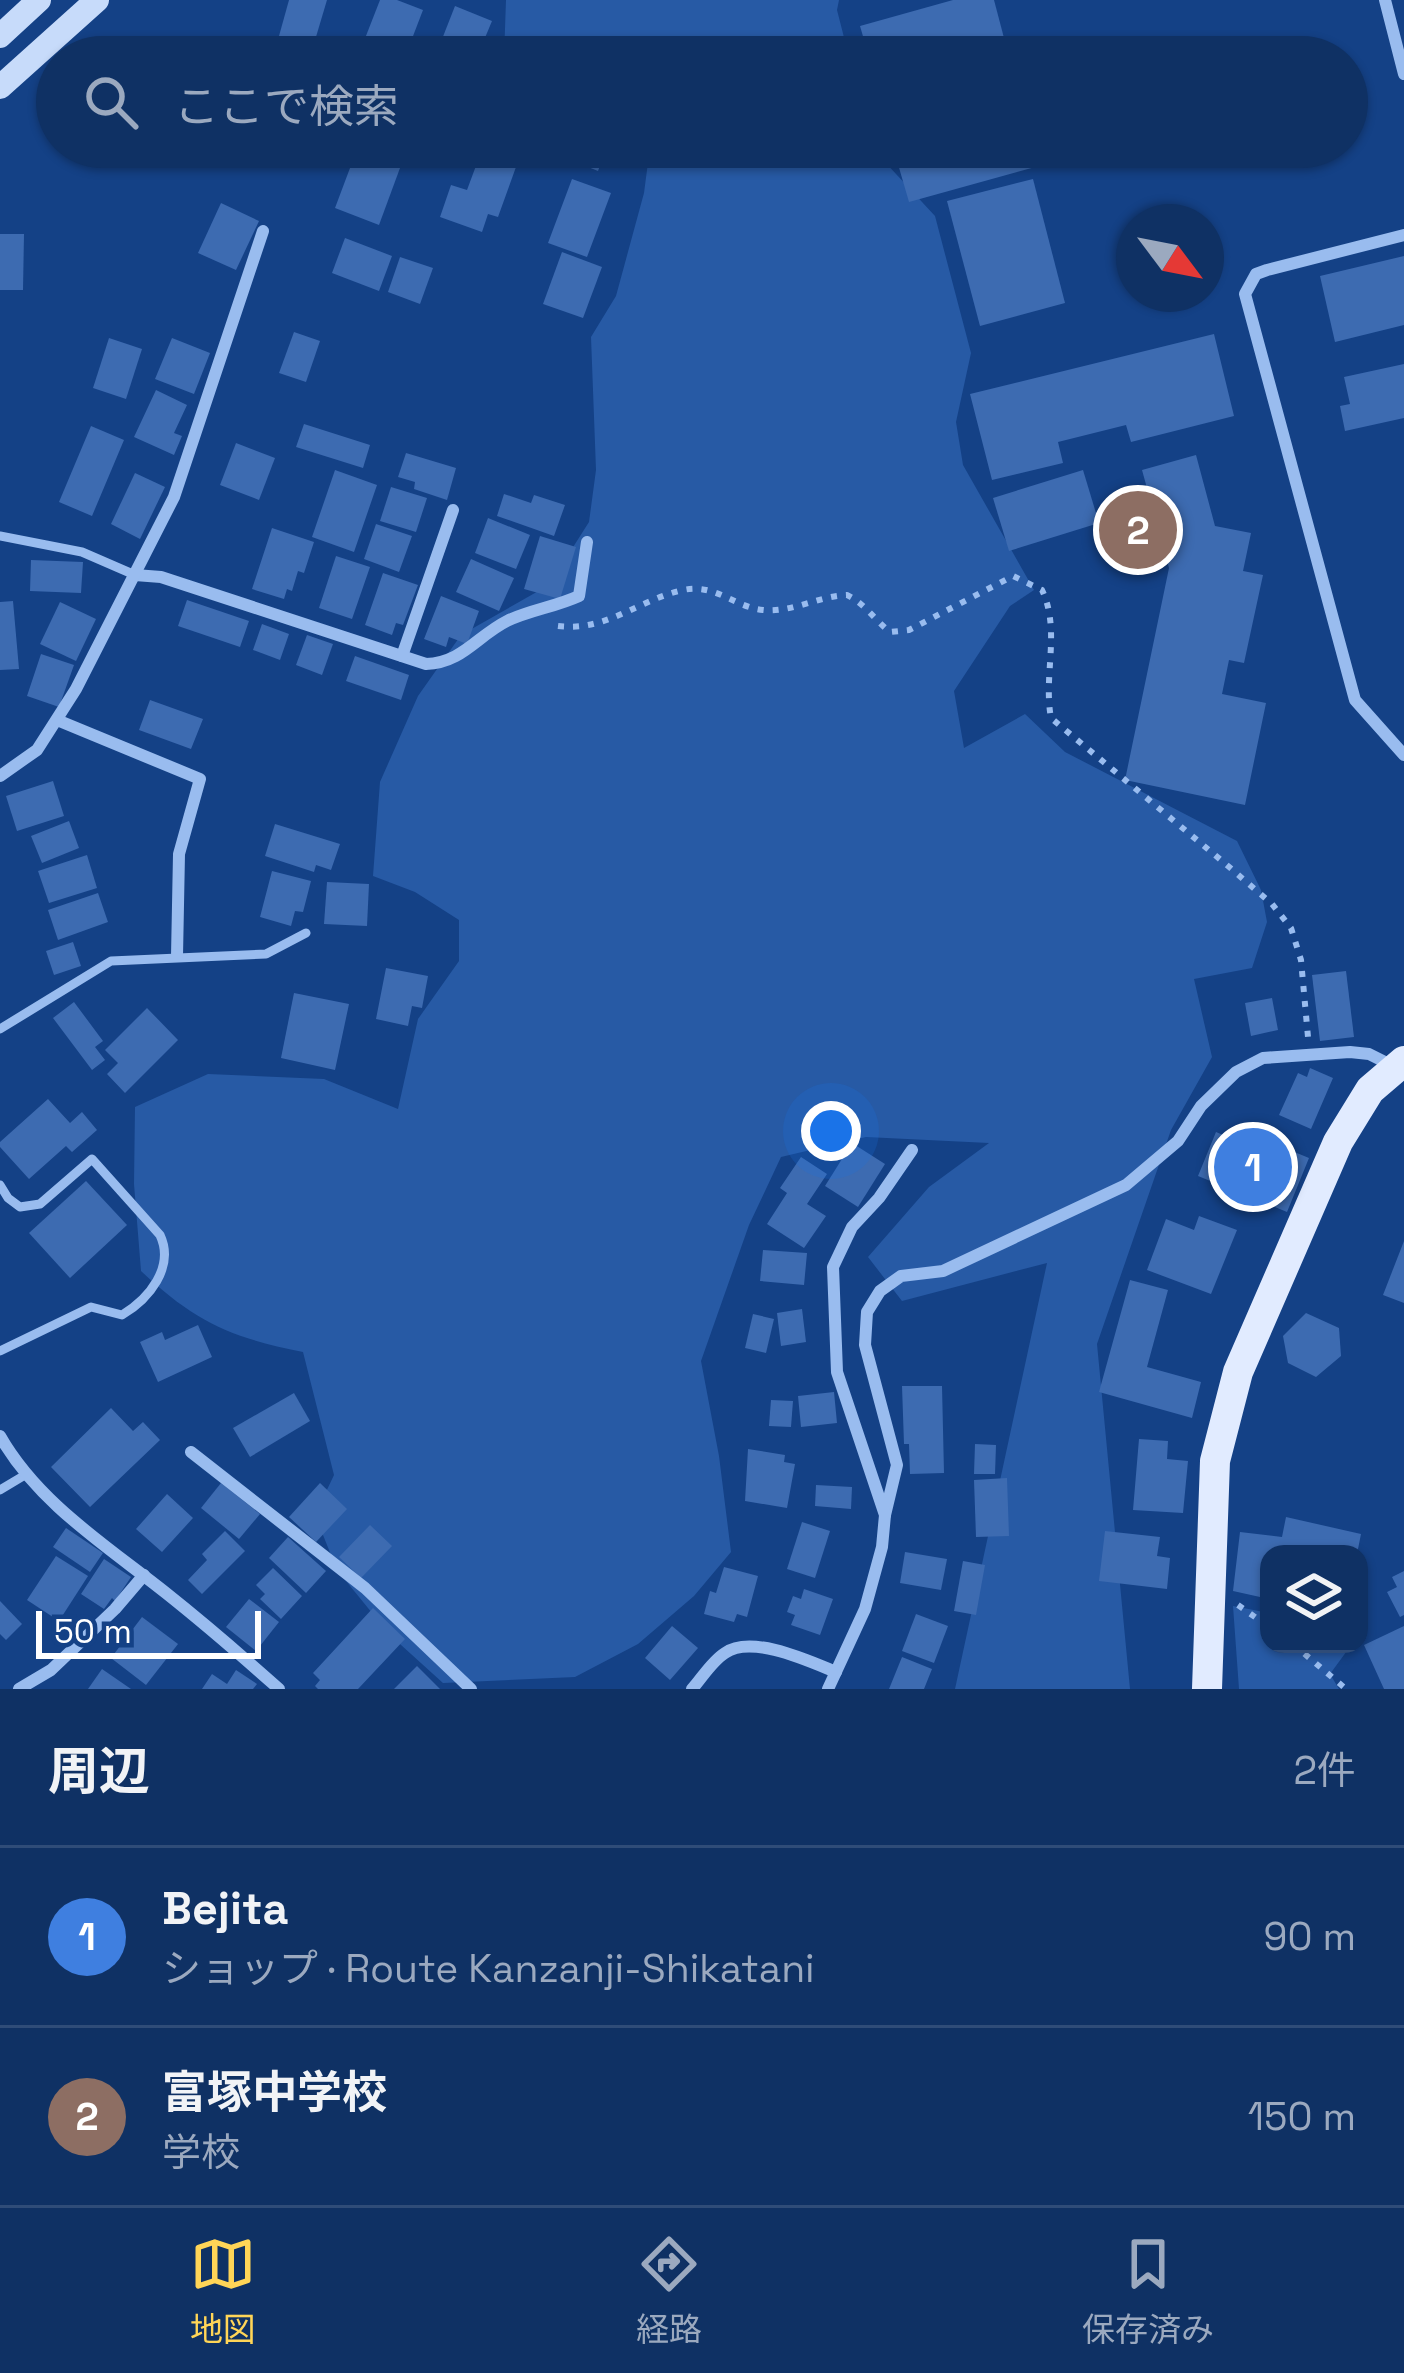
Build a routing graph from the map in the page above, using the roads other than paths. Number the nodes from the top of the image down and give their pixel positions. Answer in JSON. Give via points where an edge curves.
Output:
{"nodes":[{"id":1,"x":39,"y":0,"type":"edge"},
{"id":2,"x":98,"y":0,"type":"edge"},
{"id":3,"x":1385,"y":0,"type":"edge"},
{"id":4,"x":0,"y":36,"type":"edge"},
{"id":5,"x":57,"y":36,"type":"edge"},
{"id":6,"x":36,"y":55,"type":"edge"},
{"id":7,"x":1404,"y":74,"type":"edge"},
{"id":8,"x":0,"y":87,"type":"edge"},
{"id":9,"x":263,"y":231,"type":"dead end"},
{"id":10,"x":1404,"y":235,"type":"edge"},
{"id":11,"x":453,"y":510,"type":"dead end"},
{"id":12,"x":0,"y":536,"type":"edge"},
{"id":13,"x":586,"y":542,"type":"dead end"},
{"id":14,"x":135,"y":575,"type":"junction"},
{"id":15,"x":402,"y":656,"type":"junction"},
{"id":16,"x":57,"y":719,"type":"junction"},
{"id":17,"x":1404,"y":755,"type":"edge"},
{"id":18,"x":0,"y":776,"type":"edge"},
{"id":19,"x":305,"y":933,"type":"dead end"},
{"id":20,"x":177,"y":956,"type":"junction"},
{"id":21,"x":0,"y":1029,"type":"edge"},
{"id":22,"x":1400,"y":1064,"type":"edge"},
{"id":23,"x":912,"y":1150,"type":"dead end"},
{"id":24,"x":0,"y":1185,"type":"edge"},
{"id":25,"x":0,"y":1351,"type":"edge"},
{"id":26,"x":0,"y":1436,"type":"edge"},
{"id":27,"x":190,"y":1452,"type":"dead end"},
{"id":28,"x":25,"y":1474,"type":"junction"},
{"id":29,"x":0,"y":1490,"type":"edge"},
{"id":30,"x":885,"y":1515,"type":"junction"},
{"id":31,"x":144,"y":1575,"type":"junction"},
{"id":32,"x":836,"y":1672,"type":"junction"},
{"id":33,"x":29,"y":1686,"type":"edge"},
{"id":34,"x":279,"y":1689,"type":"edge"},
{"id":35,"x":471,"y":1689,"type":"edge"},
{"id":36,"x":692,"y":1689,"type":"edge"},
{"id":37,"x":828,"y":1689,"type":"edge"},
{"id":38,"x":1207,"y":1689,"type":"edge"}],
"edges":[{"from":1,"to":4,"type":"street"},
{"from":2,"to":5,"type":"street"},
{"from":3,"to":7,"type":"street"},
{"from":6,"to":8,"type":"street"},
{"from":9,"to":14,"type":"street","via":[[174,497]]},
{"from":10,"to":17,"type":"street","via":[[1256,274],[1245,294],[1355,700]]},
{"from":11,"to":15,"type":"street"},
{"from":12,"to":14,"type":"lane","via":[[82,552]]},
{"from":13,"to":15,"type":"street","via":[[579,596],[500,624],[449,663]]},
{"from":14,"to":15,"type":"street"},
{"from":14,"to":16,"type":"street"},
{"from":16,"to":18,"type":"street","via":[[37,750]]},
{"from":16,"to":20,"type":"street","via":[[200,779],[178,854]]},
{"from":19,"to":20,"type":"lane","via":[[266,954]]},
{"from":20,"to":21,"type":"lane","via":[[111,961]]},
{"from":22,"to":30,"type":"street","via":[[1369,1054],[1263,1058],[1236,1072],[1178,1141],[1126,1185],[943,1271],[901,1276],[880,1291],[867,1312],[865,1345],[897,1465]]},
{"from":22,"to":38,"type":"main road","via":[[1370,1090],[1338,1142],[1238,1372],[1215,1461]]},
{"from":23,"to":30,"type":"street","via":[[832,1268],[837,1372]]},
{"from":24,"to":25,"type":"lane","via":[[20,1207],[40,1204],[92,1159],[166,1249],[139,1305],[122,1315],[91,1307]]},
{"from":26,"to":28,"type":"street"},
{"from":27,"to":35,"type":"street","via":[[365,1588]]},
{"from":28,"to":29,"type":"lane"},
{"from":28,"to":31,"type":"street"},
{"from":30,"to":32,"type":"street","via":[[865,1609]]},
{"from":31,"to":33,"type":"street"},
{"from":31,"to":34,"type":"street"},
{"from":32,"to":36,"type":"street","via":[[742,1644],[723,1653]]},
{"from":32,"to":37,"type":"street"}]}
